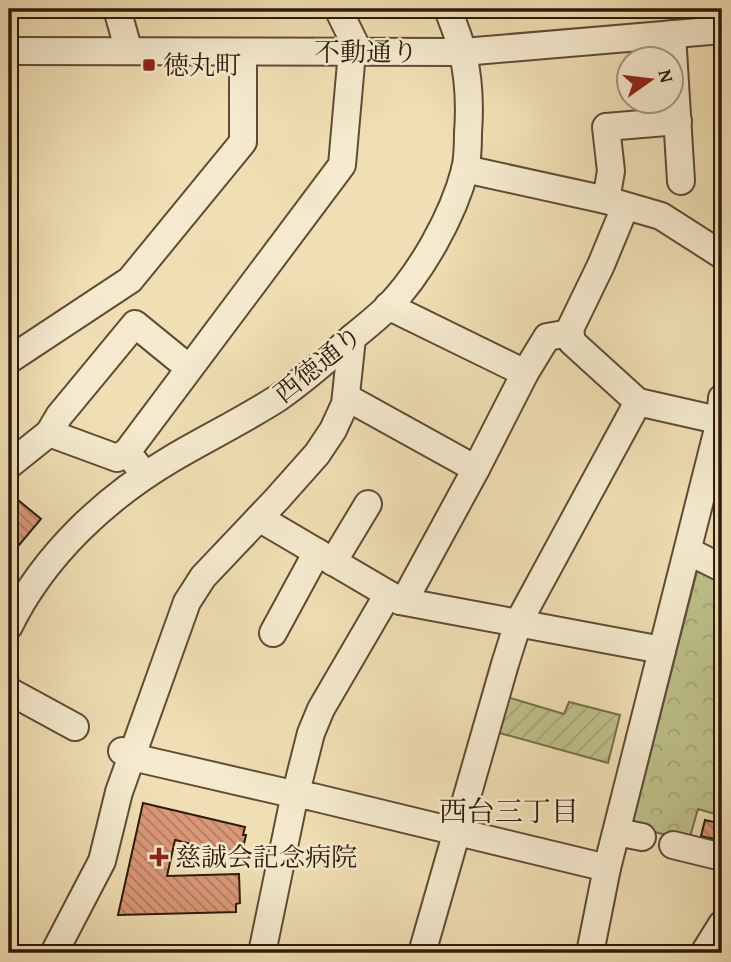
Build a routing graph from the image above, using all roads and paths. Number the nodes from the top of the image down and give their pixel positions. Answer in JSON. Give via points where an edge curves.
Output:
{"nodes":[{"id":1,"x":117,"y":9,"type":"edge"},
{"id":2,"x":338,"y":9,"type":"edge"},
{"id":3,"x":449,"y":9,"type":"edge"},
{"id":4,"x":722,"y":30,"type":"edge"},
{"id":5,"x":672,"y":34,"type":"junction"},
{"id":6,"x":9,"y":51,"type":"edge"},
{"id":7,"x":127,"y":51,"type":"junction"},
{"id":8,"x":243,"y":52,"type":"junction"},
{"id":9,"x":356,"y":52,"type":"junction"},
{"id":10,"x":463,"y":52,"type":"junction"},
{"id":11,"x":678,"y":121,"type":"junction"},
{"id":12,"x":466,"y":169,"type":"junction"},
{"id":13,"x":681,"y":181,"type":"dead end"},
{"id":14,"x":616,"y":203,"type":"junction"},
{"id":15,"x":722,"y":255,"type":"edge"},
{"id":16,"x":388,"y":306,"type":"junction"},
{"id":17,"x":570,"y":333,"type":"junction"},
{"id":18,"x":352,"y":338,"type":"junction"},
{"id":19,"x":9,"y":360,"type":"edge"},
{"id":20,"x":189,"y":368,"type":"junction"},
{"id":21,"x":525,"y":373,"type":"junction"},
{"id":22,"x":346,"y":397,"type":"junction"},
{"id":23,"x":638,"y":401,"type":"junction"},
{"id":24,"x":722,"y":413,"type":"edge"},
{"id":25,"x":49,"y":433,"type":"junction"},
{"id":26,"x":127,"y":452,"type":"junction"},
{"id":27,"x":9,"y":465,"type":"edge"},
{"id":28,"x":477,"y":469,"type":"junction"},
{"id":29,"x":145,"y":475,"type":"junction"},
{"id":30,"x":368,"y":504,"type":"dead end"},
{"id":31,"x":259,"y":517,"type":"junction"},
{"id":32,"x":688,"y":551,"type":"junction"},
{"id":33,"x":325,"y":557,"type":"junction"},
{"id":34,"x":722,"y":568,"type":"edge"},
{"id":35,"x":394,"y":598,"type":"junction"},
{"id":36,"x":518,"y":623,"type":"junction"},
{"id":37,"x":9,"y":626,"type":"edge"},
{"id":38,"x":273,"y":633,"type":"dead end"},
{"id":39,"x":662,"y":650,"type":"junction"},
{"id":40,"x":9,"y":691,"type":"edge"},
{"id":41,"x":75,"y":727,"type":"dead end"},
{"id":42,"x":127,"y":754,"type":"junction"},
{"id":43,"x":296,"y":794,"type":"junction"},
{"id":44,"x":457,"y":832,"type":"junction"},
{"id":45,"x":673,"y":845,"type":"dead end"},
{"id":46,"x":722,"y":857,"type":"edge"},
{"id":47,"x":607,"y":867,"type":"junction"},
{"id":48,"x":722,"y":923,"type":"edge"},
{"id":49,"x":54,"y":953,"type":"edge"},
{"id":50,"x":262,"y":953,"type":"edge"},
{"id":51,"x":422,"y":953,"type":"edge"},
{"id":52,"x":590,"y":953,"type":"edge"},
{"id":53,"x":704,"y":953,"type":"edge"}],
"edges":[{"from":1,"to":7,"type":"street"},
{"from":2,"to":9,"type":"street"},
{"from":3,"to":10,"type":"street","name":"西徳通り"},
{"from":4,"to":5,"type":"street","name":"不動通り"},
{"from":5,"to":10,"type":"street","name":"不動通り"},
{"from":5,"to":11,"type":"street"},
{"from":6,"to":7,"type":"street","name":"不動通り"},
{"from":7,"to":8,"type":"street","name":"不動通り"},
{"from":8,"to":9,"type":"street","name":"不動通り"},
{"from":8,"to":19,"type":"street","via":[[243,142],[130,280]]},
{"from":9,"to":10,"type":"street","name":"不動通り"},
{"from":9,"to":20,"type":"street","via":[[342,165]]},
{"from":10,"to":12,"type":"street","name":"西徳通り","via":[[469,109]]},
{"from":11,"to":13,"type":"street"},
{"from":11,"to":14,"type":"street","via":[[606,127]]},
{"from":12,"to":14,"type":"street"},
{"from":12,"to":16,"type":"street","name":"西徳通り","via":[[435,242]]},
{"from":14,"to":15,"type":"street","via":[[661,216]]},
{"from":14,"to":17,"type":"street","via":[[601,265]]},
{"from":16,"to":18,"type":"street","name":"西徳通り"},
{"from":16,"to":21,"type":"street"},
{"from":17,"to":21,"type":"street","via":[[547,338]]},
{"from":17,"to":23,"type":"street","via":[[572,342]]},
{"from":18,"to":22,"type":"street"},
{"from":18,"to":29,"type":"street","name":"西徳通り","via":[[270,403]]},
{"from":20,"to":25,"type":"street","via":[[135,324]]},
{"from":20,"to":26,"type":"street"},
{"from":21,"to":28,"type":"street"},
{"from":22,"to":28,"type":"street"},
{"from":22,"to":31,"type":"street","via":[[317,454]]},
{"from":23,"to":24,"type":"street"},
{"from":23,"to":36,"type":"street"},
{"from":24,"to":32,"type":"street"},
{"from":25,"to":26,"type":"street","via":[[117,458]]},
{"from":25,"to":27,"type":"street"},
{"from":26,"to":29,"type":"street"},
{"from":28,"to":35,"type":"street","via":[[409,592]]},
{"from":29,"to":37,"type":"street","name":"西徳通り","via":[[62,547]]},
{"from":30,"to":33,"type":"street"},
{"from":31,"to":33,"type":"street"},
{"from":31,"to":42,"type":"street","via":[[203,577],[187,602]]},
{"from":32,"to":34,"type":"street"},
{"from":32,"to":39,"type":"street"},
{"from":33,"to":35,"type":"street"},
{"from":33,"to":38,"type":"street"},
{"from":35,"to":36,"type":"street"},
{"from":35,"to":43,"type":"street","via":[[319,713]]},
{"from":36,"to":39,"type":"street"},
{"from":36,"to":44,"type":"street"},
{"from":39,"to":47,"type":"street","via":[[630,835]]},
{"from":40,"to":41,"type":"street"},
{"from":42,"to":43,"type":"street"},
{"from":42,"to":49,"type":"street","via":[[102,861]]},
{"from":43,"to":44,"type":"street"},
{"from":43,"to":50,"type":"street"},
{"from":44,"to":47,"type":"street"},
{"from":44,"to":51,"type":"street"},
{"from":45,"to":46,"type":"street"},
{"from":47,"to":52,"type":"street"},
{"from":48,"to":53,"type":"street"}]}
